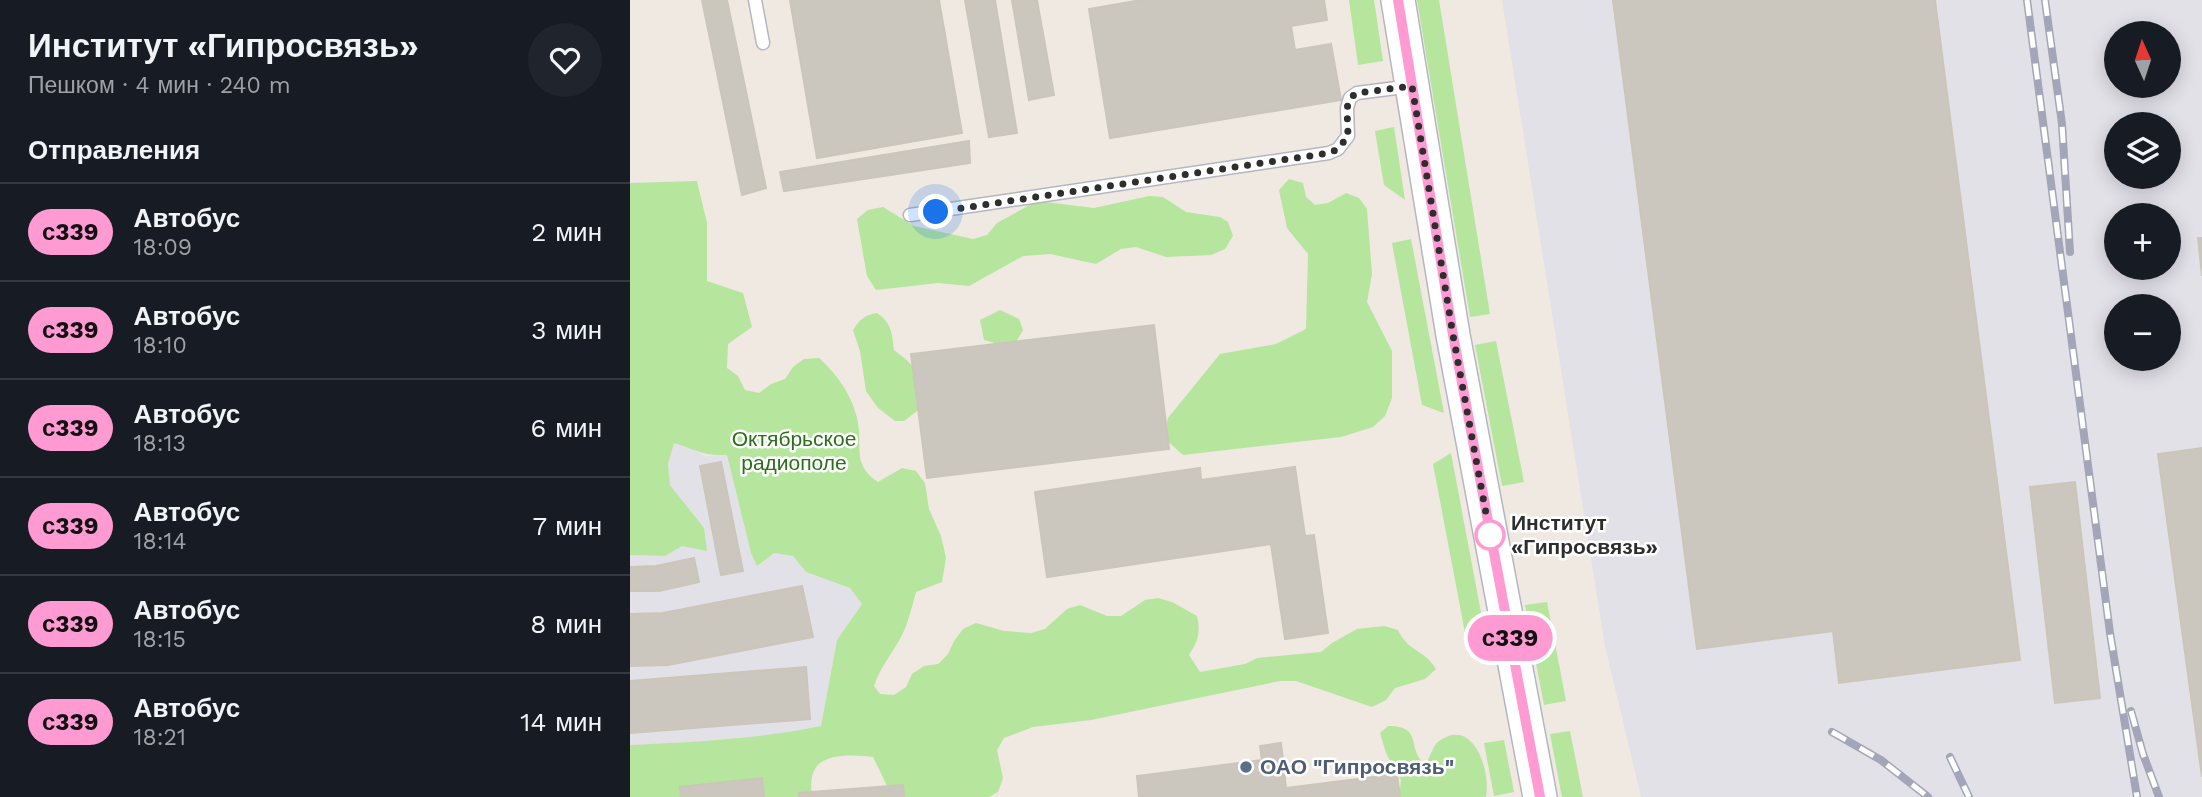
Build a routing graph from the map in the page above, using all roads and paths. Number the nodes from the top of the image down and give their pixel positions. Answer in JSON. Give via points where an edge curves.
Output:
{"nodes":[{"id":1,"x":754,"y":0,"type":"edge"},
{"id":2,"x":1398,"y":0,"type":"edge"},
{"id":3,"x":764,"y":43,"type":"dead end"},
{"id":4,"x":1412,"y":86,"type":"junction"},
{"id":5,"x":910,"y":215,"type":"dead end"},
{"id":6,"x":1540,"y":797,"type":"edge"}],
"edges":[{"from":1,"to":3,"type":"lane"},
{"from":2,"to":4,"type":"street"},
{"from":4,"to":5,"type":"lane","via":[[1357,93],[1350,98],[1348,136],[1329,153]]},
{"from":4,"to":6,"type":"street","via":[[1453,335]]}]}
